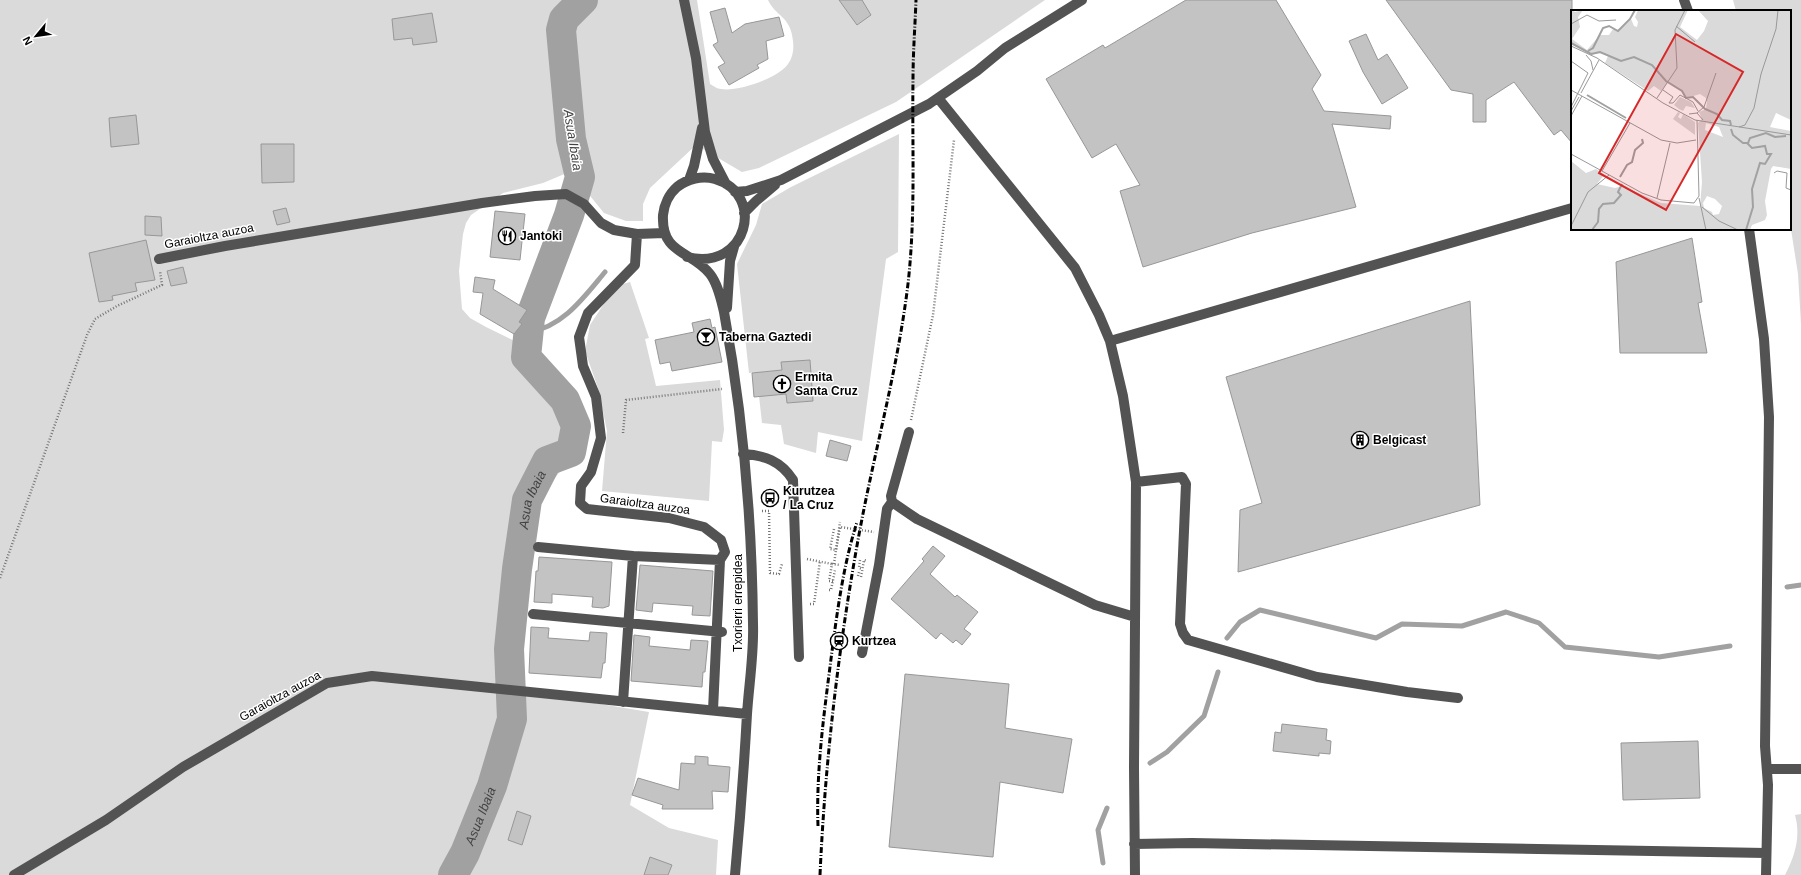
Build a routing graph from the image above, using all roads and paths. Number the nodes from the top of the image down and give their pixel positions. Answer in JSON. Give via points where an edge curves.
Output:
{"nodes":[{"id":1,"x":684,"y":0,"type":"edge"},
{"id":2,"x":1082,"y":0,"type":"edge"},
{"id":3,"x":1684,"y":0,"type":"edge"},
{"id":4,"x":1688,"y":10,"type":"edge"},
{"id":5,"x":938,"y":98,"type":"junction"},
{"id":6,"x":702,"y":104,"type":"junction"},
{"id":7,"x":954,"y":140,"type":"dead end"},
{"id":8,"x":689,"y":180,"type":"junction"},
{"id":9,"x":781,"y":180,"type":"junction"},
{"id":10,"x":726,"y":184,"type":"junction"},
{"id":11,"x":735,"y":192,"type":"junction"},
{"id":12,"x":1571,"y":208,"type":"edge"},
{"id":13,"x":744,"y":213,"type":"junction"},
{"id":14,"x":1748,"y":230,"type":"edge"},
{"id":15,"x":637,"y":234,"type":"junction"},
{"id":16,"x":664,"y":234,"type":"junction"},
{"id":17,"x":734,"y":247,"type":"junction"},
{"id":18,"x":687,"y":256,"type":"junction"},
{"id":19,"x":159,"y":259,"type":"joint"},
{"id":20,"x":727,"y":331,"type":"junction"},
{"id":21,"x":1110,"y":341,"type":"junction"},
{"id":22,"x":722,"y":385,"type":"dead end"},
{"id":23,"x":908,"y":432,"type":"joint"},
{"id":24,"x":623,"y":433,"type":"dead end"},
{"id":25,"x":743,"y":454,"type":"junction"},
{"id":26,"x":1136,"y":482,"type":"junction"},
{"id":27,"x":892,"y":502,"type":"junction"},
{"id":28,"x":762,"y":511,"type":"dead end"},
{"id":29,"x":840,"y":527,"type":"junction"},
{"id":30,"x":839,"y":530,"type":"junction"},
{"id":31,"x":874,"y":532,"type":"dead end"},
{"id":32,"x":538,"y":547,"type":"dead end"},
{"id":33,"x":633,"y":556,"type":"junction"},
{"id":34,"x":803,"y":558,"type":"dead end"},
{"id":35,"x":720,"y":560,"type":"junction"},
{"id":36,"x":860,"y":560,"type":"dead end"},
{"id":37,"x":820,"y":561,"type":"junction"},
{"id":38,"x":782,"y":562,"type":"dead end"},
{"id":39,"x":833,"y":564,"type":"junction"},
{"id":40,"x":840,"y":565,"type":"dead end"},
{"id":41,"x":863,"y":569,"type":"dead end"},
{"id":42,"x":835,"y":570,"type":"dead end"},
{"id":43,"x":858,"y":572,"type":"dead end"},
{"id":44,"x":858,"y":576,"type":"dead end"},
{"id":45,"x":0,"y":578,"type":"edge"},
{"id":46,"x":833,"y":581,"type":"junction"},
{"id":47,"x":818,"y":587,"type":"dead end"},
{"id":48,"x":829,"y":590,"type":"dead end"},
{"id":49,"x":533,"y":614,"type":"dead end"},
{"id":50,"x":1134,"y":618,"type":"junction"},
{"id":51,"x":628,"y":623,"type":"junction"},
{"id":52,"x":719,"y":632,"type":"junction"},
{"id":53,"x":862,"y":653,"type":"dead end"},
{"id":54,"x":799,"y":657,"type":"dead end"},
{"id":55,"x":1458,"y":698,"type":"dead end"},
{"id":56,"x":623,"y":702,"type":"junction"},
{"id":57,"x":713,"y":710,"type":"junction"},
{"id":58,"x":747,"y":714,"type":"junction"},
{"id":59,"x":1767,"y":769,"type":"junction"},
{"id":60,"x":1801,"y":769,"type":"edge"},
{"id":61,"x":1134,"y":844,"type":"junction"},
{"id":62,"x":1766,"y":853,"type":"junction"},
{"id":63,"x":14,"y":875,"type":"edge"},
{"id":64,"x":736,"y":875,"type":"edge"},
{"id":65,"x":1135,"y":875,"type":"edge"},
{"id":66,"x":1766,"y":875,"type":"edge"}],
"edges":[{"from":1,"to":6,"type":"street","name":"Txorierri errepidea"},
{"from":2,"to":5,"type":"street","via":[[1005,48]]},
{"from":3,"to":4,"type":"street"},
{"from":5,"to":9,"type":"street"},
{"from":5,"to":21,"type":"street","via":[[1075,268]]},
{"from":6,"to":8,"type":"street","name":"Txorierri errepidea","via":[[702,130]]},
{"from":6,"to":10,"type":"street","name":"Txorierri errepidea","via":[[713,159]]},
{"from":7,"to":23,"type":"path","via":[[933,315]]},
{"from":8,"to":10,"type":"street","name":"Txorierri errepidea","via":[[702,177]]},
{"from":8,"to":16,"type":"street","via":[[677,187],[668,198],[663,211]]},
{"from":9,"to":11,"type":"street","via":[[747,191]]},
{"from":9,"to":13,"type":"street"},
{"from":10,"to":11,"type":"street","name":"Txorierri errepidea"},
{"from":11,"to":13,"type":"street","name":"Txorierri errepidea"},
{"from":12,"to":21,"type":"street"},
{"from":13,"to":17,"type":"street","name":"Txorierri errepidea","via":[[744,225]]},
{"from":14,"to":59,"type":"street","via":[[1764,339],[1769,417],[1765,746]]},
{"from":15,"to":16,"type":"street"},
{"from":15,"to":19,"type":"street","name":"Garaioltza auzoa","via":[[614,230],[601,223],[584,204],[566,194],[482,202]]},
{"from":15,"to":35,"type":"street","name":"Garaioltza auzoa","via":[[635,265],[588,313],[578,337],[583,366],[596,397],[601,438],[591,472],[581,486],[580,503],[587,509],[669,518],[704,527],[721,540],[725,552]]},
{"from":16,"to":18,"type":"street","name":"Txorierri errepidea","via":[[676,249]]},
{"from":17,"to":18,"type":"street","name":"Txorierri errepidea","via":[[724,255],[712,259],[699,260]]},
{"from":17,"to":20,"type":"street","name":"Txorierri errepidea","via":[[730,262]]},
{"from":18,"to":20,"type":"street","name":"Txorierri errepidea","via":[[710,274],[722,300]]},
{"from":19,"to":45,"type":"path","name":"Garaioltza auzoa","via":[[162,285],[95,319],[87,335]]},
{"from":20,"to":25,"type":"street","name":"Txorierri errepidea"},
{"from":21,"to":26,"type":"street","via":[[1123,396]]},
{"from":22,"to":24,"type":"path","via":[[723,390],[626,400]]},
{"from":23,"to":27,"type":"street","via":[[891,496]]},
{"from":25,"to":54,"type":"street","via":[[759,454],[777,463],[786,469],[793,480]]},
{"from":25,"to":58,"type":"street","name":"Txorierri errepidea","via":[[752,550],[753,626]]},
{"from":26,"to":50,"type":"street"},
{"from":26,"to":55,"type":"street","via":[[1182,477],[1186,484],[1180,624],[1188,640],[1317,677]]},
{"from":27,"to":50,"type":"street","via":[[917,519],[1095,605]]},
{"from":27,"to":53,"type":"street","via":[[887,509]]},
{"from":28,"to":38,"type":"path","via":[[769,511],[770,573],[779,574]]},
{"from":29,"to":30,"type":"path","bridge":true,"via":[[840,522]]},
{"from":29,"to":30,"type":"path","bridge":true,"via":[[836,550],[830,549],[834,530]]},
{"from":29,"to":31,"type":"path","bridge":true},
{"from":30,"to":39,"type":"path"},
{"from":32,"to":33,"type":"street"},
{"from":33,"to":35,"type":"street"},
{"from":33,"to":51,"type":"street"},
{"from":34,"to":37,"type":"path"},
{"from":35,"to":52,"type":"street"},
{"from":36,"to":41,"type":"path","via":[[859,568]]},
{"from":37,"to":39,"type":"path"},
{"from":37,"to":47,"type":"path"},
{"from":39,"to":40,"type":"path"},
{"from":39,"to":46,"type":"path","via":[[829,581]]},
{"from":42,"to":46,"type":"path"},
{"from":43,"to":44,"type":"path"},
{"from":46,"to":48,"type":"path"},
{"from":49,"to":51,"type":"street"},
{"from":50,"to":61,"type":"street"},
{"from":51,"to":52,"type":"street"},
{"from":51,"to":56,"type":"street"},
{"from":52,"to":57,"type":"street"},
{"from":56,"to":57,"type":"street","name":"Garaioltza auzoa"},
{"from":56,"to":63,"type":"street","name":"Garaioltza auzoa","via":[[372,676],[327,683],[183,767],[106,820]]},
{"from":57,"to":58,"type":"street","name":"Garaioltza auzoa"},
{"from":58,"to":64,"type":"street","name":"Txorierri errepidea"},
{"from":59,"to":60,"type":"street"},
{"from":59,"to":62,"type":"street"},
{"from":61,"to":62,"type":"street"},
{"from":61,"to":65,"type":"street"},
{"from":62,"to":66,"type":"street"}]}
